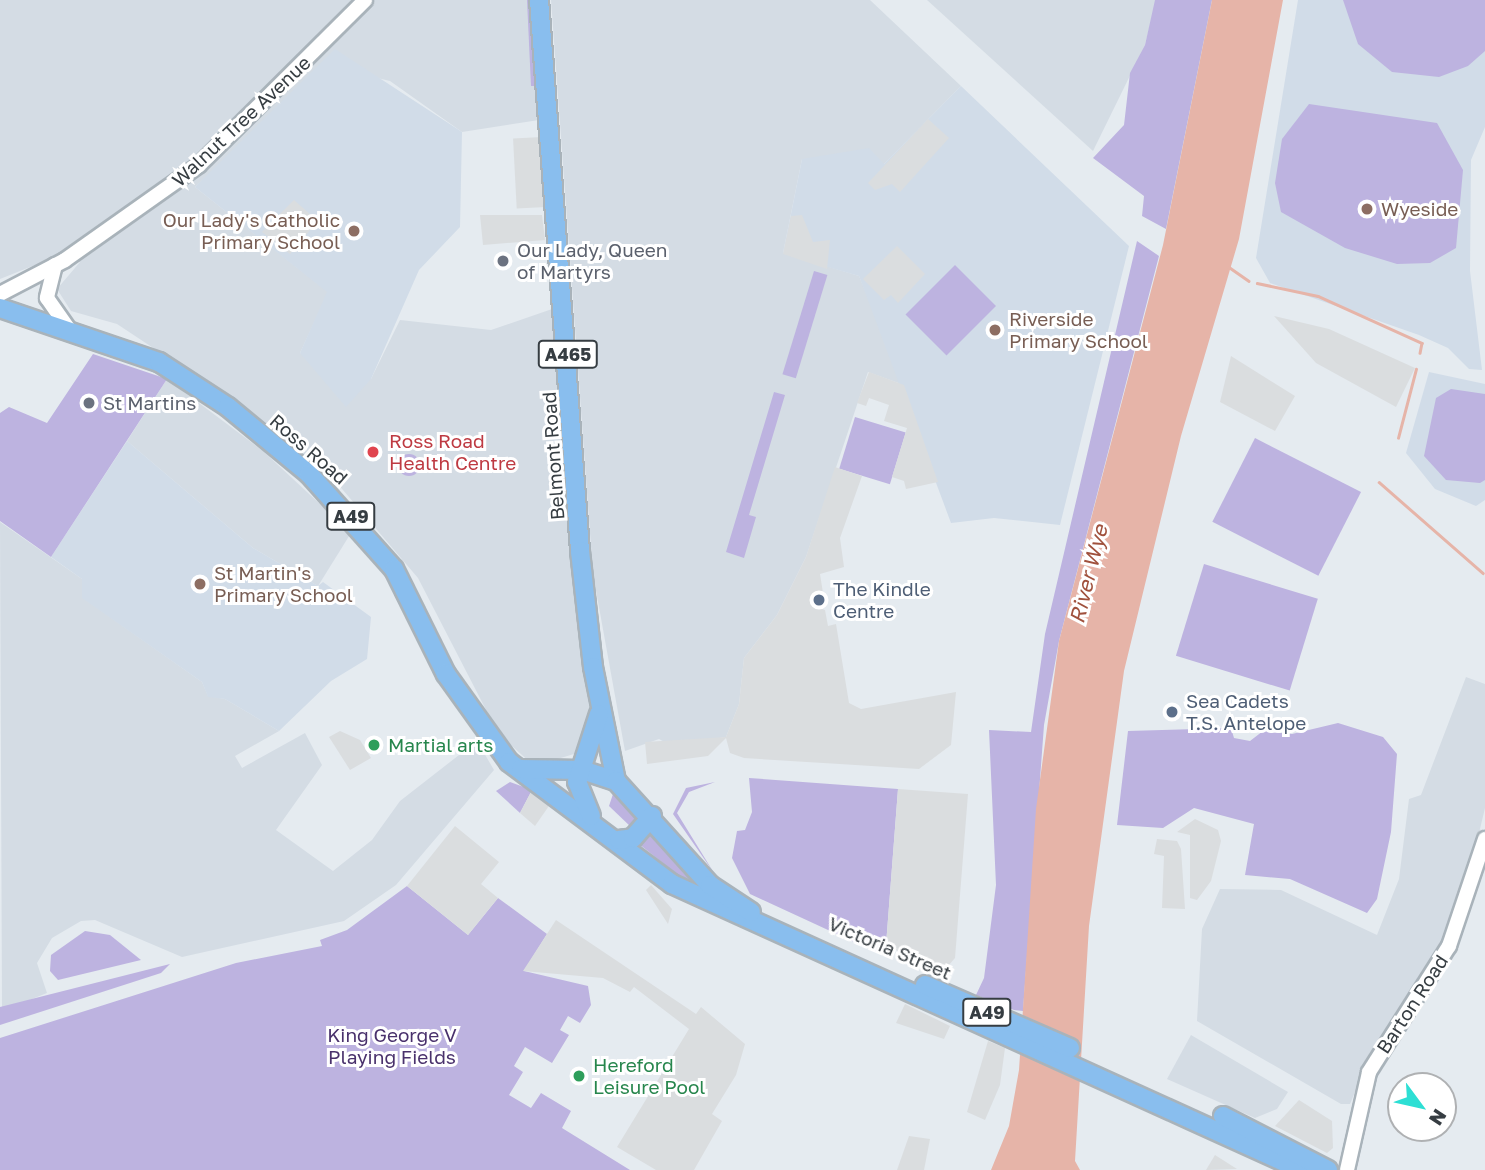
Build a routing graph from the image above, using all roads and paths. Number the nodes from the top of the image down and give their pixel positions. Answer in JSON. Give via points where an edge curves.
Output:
{"nodes":[{"id":1,"x":365,"y":0,"type":"edge"},
{"id":2,"x":539,"y":0,"type":"edge"},
{"id":3,"x":55,"y":265,"type":"junction"},
{"id":4,"x":0,"y":294,"type":"edge"},
{"id":5,"x":0,"y":309,"type":"edge"},
{"id":6,"x":68,"y":328,"type":"junction"},
{"id":7,"x":601,"y":708,"type":"junction"},
{"id":8,"x":518,"y":768,"type":"junction"},
{"id":9,"x":582,"y":770,"type":"junction"},
{"id":10,"x":616,"y":781,"type":"junction"},
{"id":11,"x":652,"y":816,"type":"junction"},
{"id":12,"x":595,"y":820,"type":"junction"},
{"id":13,"x":1485,"y":839,"type":"edge"},
{"id":14,"x":619,"y":840,"type":"junction"},
{"id":15,"x":694,"y":868,"type":"junction"},
{"id":16,"x":694,"y":898,"type":"junction"},
{"id":17,"x":760,"y":921,"type":"junction"},
{"id":18,"x":1210,"y":1117,"type":"junction"},
{"id":19,"x":1302,"y":1170,"type":"edge"},
{"id":20,"x":1328,"y":1170,"type":"edge"},
{"id":21,"x":1346,"y":1170,"type":"edge"}],
"edges":[{"from":1,"to":3,"type":"street","name":"Walnut Tree Avenue","via":[[199,165]]},
{"from":2,"to":7,"type":"highway","name":"Belmont Road","number":"A465","via":[[580,551]]},
{"from":3,"to":4,"type":"street","name":"Walnut Tree Avenue"},
{"from":3,"to":6,"type":"street","via":[[47,298]]},
{"from":5,"to":6,"type":"highway","name":"Ross Road","number":"A49"},
{"from":6,"to":8,"type":"highway","name":"Ross Road","number":"A49","via":[[138,351],[189,379],[316,479],[394,569],[464,705]]},
{"from":7,"to":9,"type":"highway","number":"A465"},
{"from":7,"to":10,"type":"highway","name":"Belmont Road","number":"A465"},
{"from":8,"to":9,"type":"highway"},
{"from":8,"to":12,"type":"highway","name":"Ross Road"},
{"from":9,"to":10,"type":"highway"},
{"from":9,"to":12,"type":"highway","number":"A465","via":[[578,792]]},
{"from":10,"to":11,"type":"highway","name":"Victoria Street"},
{"from":11,"to":14,"type":"highway","via":[[633,838]]},
{"from":11,"to":15,"type":"highway","name":"Victoria Street","number":"A49"},
{"from":12,"to":14,"type":"highway","name":"Victoria Street"},
{"from":13,"to":21,"type":"street","name":"Barton Road","via":[[1449,946],[1368,1072]]},
{"from":14,"to":16,"type":"highway","name":"Victoria Street","number":"A49"},
{"from":15,"to":16,"type":"highway"},
{"from":15,"to":17,"type":"highway","name":"Victoria Street","number":"A49"},
{"from":16,"to":17,"type":"highway","name":"Victoria Street","number":"A49"},
{"from":17,"to":18,"type":"highway","name":"Victoria Street","number":"A49"},
{"from":18,"to":19,"type":"highway","name":"Victoria Street","number":"A49"},
{"from":18,"to":20,"type":"highway","name":"Victoria Street","number":"A49"}]}
